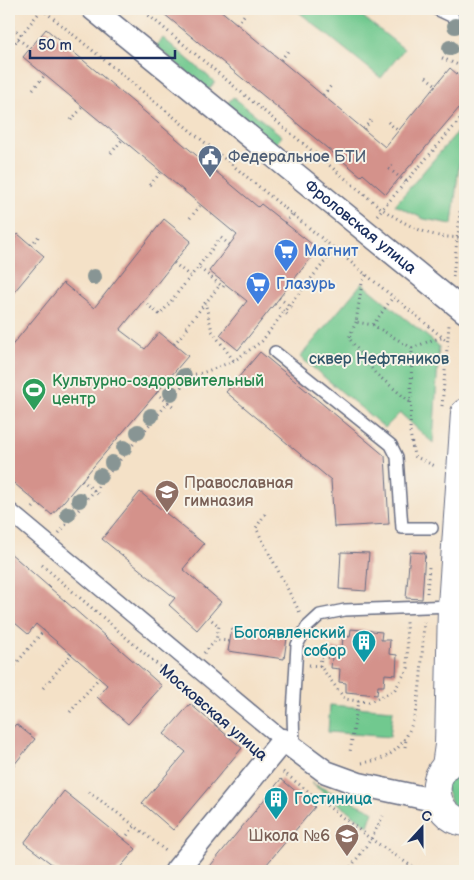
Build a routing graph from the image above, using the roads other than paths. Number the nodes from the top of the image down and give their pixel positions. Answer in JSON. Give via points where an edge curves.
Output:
{"nodes":[{"id":1,"x":93,"y":9,"type":"edge"},
{"id":2,"x":436,"y":9,"type":"edge"},
{"id":3,"x":453,"y":17,"type":"dead end"},
{"id":4,"x":465,"y":312,"type":"edge"},
{"id":5,"x":275,"y":352,"type":"dead end"},
{"id":6,"x":465,"y":413,"type":"edge"},
{"id":7,"x":9,"y":511,"type":"edge"},
{"id":8,"x":432,"y":528,"type":"road end"},
{"id":9,"x":439,"y":606,"type":"junction"},
{"id":10,"x":289,"y":745,"type":"junction"},
{"id":11,"x":456,"y":762,"type":"edge"},
{"id":12,"x":438,"y":801,"type":"junction"},
{"id":13,"x":464,"y":822,"type":"edge"},
{"id":14,"x":173,"y":863,"type":"edge"}],
"edges":[{"from":1,"to":4,"type":"street","name":"Фроловская улица"},
{"from":2,"to":3,"type":"lane"},
{"from":5,"to":8,"type":"lane","via":[[390,445],[397,456],[402,528]]},
{"from":6,"to":9,"type":"street"},
{"from":7,"to":10,"type":"street","name":"Московская улица"},
{"from":9,"to":10,"type":"lane","via":[[345,610],[320,615],[307,627],[297,645]]},
{"from":9,"to":11,"type":"street","via":[[449,745]]},
{"from":10,"to":12,"type":"street","name":"Московская улица","via":[[326,772],[358,784]]},
{"from":10,"to":14,"type":"street","via":[[267,760]]},
{"from":11,"to":12,"type":"street","via":[[440,774],[436,785]]},
{"from":12,"to":13,"type":"street","via":[[446,814]]}]}
